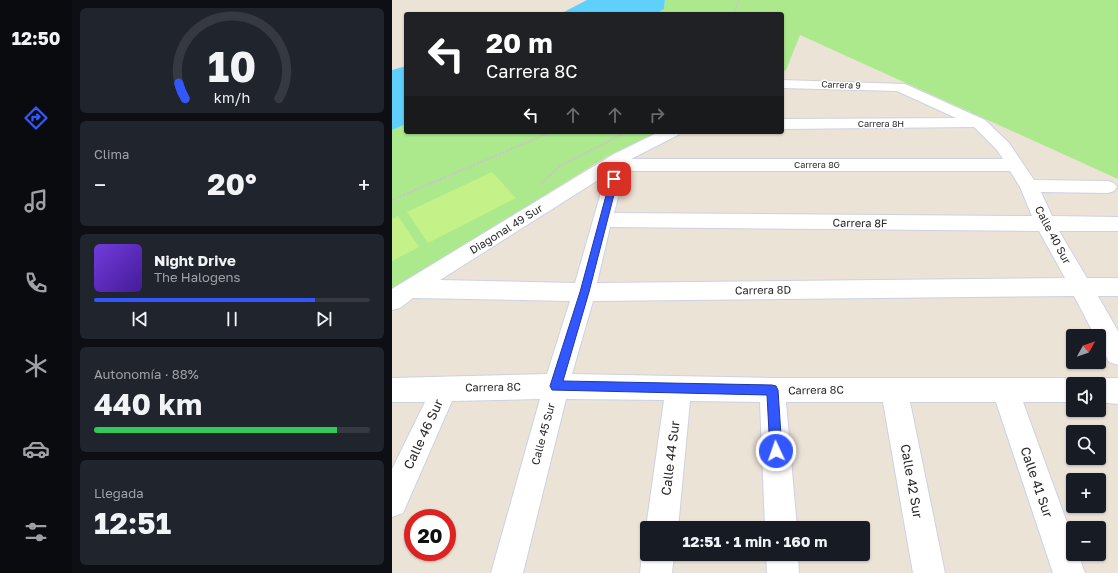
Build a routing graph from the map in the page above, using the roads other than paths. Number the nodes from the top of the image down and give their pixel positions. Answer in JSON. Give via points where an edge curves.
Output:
{"nodes":[{"id":1,"x":786,"y":81,"type":"edge"},
{"id":2,"x":979,"y":123,"type":"junction"},
{"id":3,"x":784,"y":124,"type":"edge"},
{"id":4,"x":668,"y":134,"type":"edge"},
{"id":5,"x":619,"y":162,"type":"junction"},
{"id":6,"x":1016,"y":165,"type":"junction"},
{"id":7,"x":1029,"y":186,"type":"junction"},
{"id":8,"x":1108,"y":187,"type":"dead end"},
{"id":9,"x":602,"y":220,"type":"junction"},
{"id":10,"x":1118,"y":224,"type":"edge"},
{"id":11,"x":1046,"y":225,"type":"junction"},
{"id":12,"x":1082,"y":287,"type":"junction"},
{"id":13,"x":1118,"y":287,"type":"edge"},
{"id":14,"x":584,"y":292,"type":"junction"},
{"id":15,"x":400,"y":295,"type":"edge"},
{"id":16,"x":1118,"y":354,"type":"edge"},
{"id":17,"x":556,"y":386,"type":"junction"},
{"id":18,"x":445,"y":388,"type":"junction"},
{"id":19,"x":678,"y":389,"type":"junction"},
{"id":20,"x":894,"y":389,"type":"junction"},
{"id":21,"x":392,"y":390,"type":"edge"},
{"id":22,"x":772,"y":390,"type":"junction"},
{"id":23,"x":1006,"y":390,"type":"junction"},
{"id":24,"x":1066,"y":390,"type":"edge"},
{"id":25,"x":1106,"y":390,"type":"edge"},
{"id":26,"x":1118,"y":390,"type":"edge"},
{"id":27,"x":392,"y":502,"type":"edge"},
{"id":28,"x":663,"y":521,"type":"edge"},
{"id":29,"x":781,"y":521,"type":"edge"},
{"id":30,"x":657,"y":561,"type":"edge"},
{"id":31,"x":782,"y":561,"type":"edge"},
{"id":32,"x":507,"y":573,"type":"edge"},
{"id":33,"x":656,"y":573,"type":"edge"},
{"id":34,"x":783,"y":573,"type":"edge"},
{"id":35,"x":928,"y":573,"type":"edge"},
{"id":36,"x":1069,"y":573,"type":"edge"}],
"edges":[{"from":1,"to":2,"type":"street","name":"Carrera 9","via":[[900,87]]},
{"from":2,"to":3,"type":"street","name":"Carrera 8H"},
{"from":2,"to":6,"type":"street","name":"Calle 40 Sur","via":[[1003,147]]},
{"from":4,"to":5,"type":"street","name":"Diagonal 49 Sur"},
{"from":5,"to":6,"type":"street","name":"Carrera 8G"},
{"from":5,"to":9,"type":"street","name":"Calle 45 Sur"},
{"from":5,"to":15,"type":"street","name":"Diagonal 49 Sur"},
{"from":6,"to":7,"type":"street","name":"Calle 40 Sur"},
{"from":7,"to":8,"type":"street"},
{"from":7,"to":11,"type":"street","name":"Calle 40 Sur"},
{"from":9,"to":11,"type":"street","name":"Carrera 8F"},
{"from":9,"to":14,"type":"street","name":"Calle 45 Sur"},
{"from":10,"to":11,"type":"street","name":"Carrera 8F"},
{"from":11,"to":12,"type":"street","name":"Calle 40 Sur"},
{"from":12,"to":13,"type":"street","name":"Carrera 8D"},
{"from":12,"to":14,"type":"street","name":"Carrera 8D"},
{"from":12,"to":16,"type":"street","name":"Calle 40 Sur"},
{"from":14,"to":15,"type":"street","name":"Carrera 8D"},
{"from":14,"to":17,"type":"street","name":"Calle 45 Sur"},
{"from":17,"to":18,"type":"street","name":"Carrera 8C"},
{"from":17,"to":19,"type":"street","name":"Carrera 8C"},
{"from":17,"to":32,"type":"street","name":"Calle 45 Sur"},
{"from":18,"to":21,"type":"street","name":"Carrera 8C"},
{"from":18,"to":27,"type":"street","name":"Calle 46 Sur"},
{"from":19,"to":22,"type":"street","name":"Carrera 8C"},
{"from":19,"to":28,"type":"street","name":"Calle 44 Sur"},
{"from":20,"to":22,"type":"street","name":"Carrera 8C"},
{"from":20,"to":23,"type":"street","name":"Carrera 8C"},
{"from":20,"to":35,"type":"street","name":"Calle 42 Sur"},
{"from":22,"to":29,"type":"street"},
{"from":23,"to":24,"type":"street","name":"Carrera 8C"},
{"from":23,"to":36,"type":"street","name":"Calle 41 Sur"},
{"from":25,"to":26,"type":"street"},
{"from":30,"to":33,"type":"street"},
{"from":31,"to":34,"type":"street"}]}
